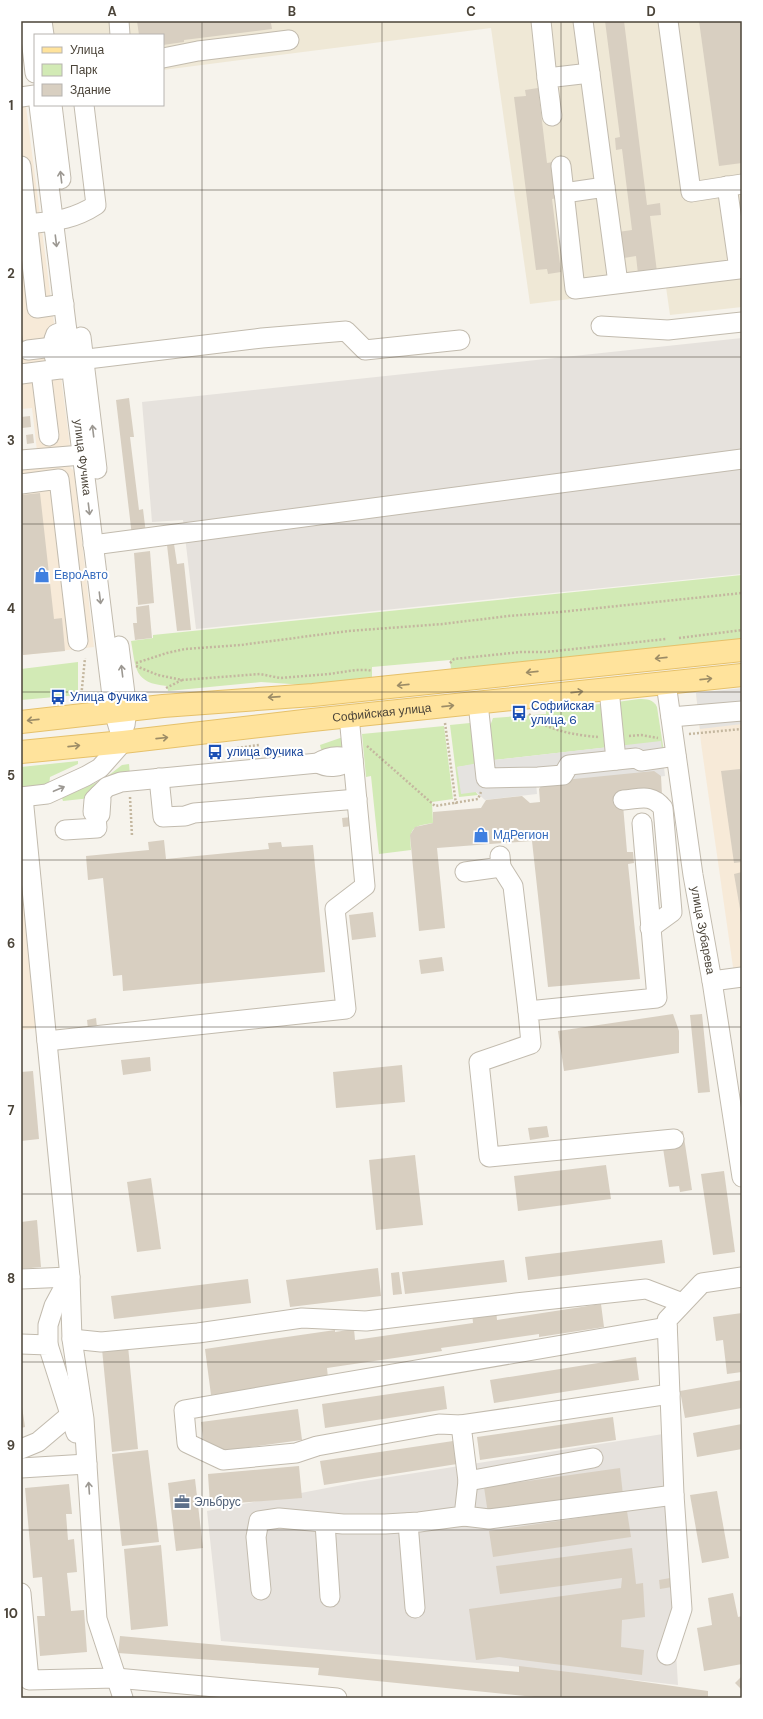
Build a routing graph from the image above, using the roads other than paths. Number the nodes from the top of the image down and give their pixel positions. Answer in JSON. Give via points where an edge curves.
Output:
{"nodes":[{"id":1,"x":28,"y":21,"type":"edge"},
{"id":2,"x":42,"y":21,"type":"edge"},
{"id":3,"x":119,"y":21,"type":"edge"},
{"id":4,"x":541,"y":21,"type":"edge"},
{"id":5,"x":583,"y":21,"type":"edge"},
{"id":6,"x":668,"y":21,"type":"edge"},
{"id":7,"x":44,"y":34,"type":"edge"},
{"id":8,"x":120,"y":34,"type":"edge"},
{"id":9,"x":289,"y":40,"type":"dead end"},
{"id":10,"x":164,"y":58,"type":"edge"},
{"id":11,"x":30,"y":63,"type":"edge"},
{"id":12,"x":590,"y":73,"type":"junction"},
{"id":13,"x":548,"y":78,"type":"junction"},
{"id":14,"x":34,"y":95,"type":"edge"},
{"id":15,"x":21,"y":97,"type":"edge"},
{"id":16,"x":39,"y":106,"type":"edge"},
{"id":17,"x":52,"y":106,"type":"edge"},
{"id":18,"x":84,"y":106,"type":"edge"},
{"id":19,"x":552,"y":116,"type":"dead end"},
{"id":20,"x":21,"y":166,"type":"edge"},
{"id":21,"x":560,"y":166,"type":"dead end"},
{"id":22,"x":734,"y":185,"type":"edge"},
{"id":23,"x":605,"y":187,"type":"junction"},
{"id":24,"x":564,"y":192,"type":"junction"},
{"id":25,"x":60,"y":220,"type":"junction"},
{"id":26,"x":28,"y":224,"type":"junction"},
{"id":27,"x":618,"y":283,"type":"junction"},
{"id":28,"x":64,"y":304,"type":"junction"},
{"id":29,"x":742,"y":322,"type":"edge"},
{"id":30,"x":602,"y":326,"type":"dead end"},
{"id":31,"x":67,"y":330,"type":"junction"},
{"id":32,"x":460,"y":340,"type":"dead end"},
{"id":33,"x":53,"y":347,"type":"junction"},
{"id":34,"x":28,"y":350,"type":"dead end"},
{"id":35,"x":75,"y":365,"type":"junction"},
{"id":36,"x":41,"y":372,"type":"junction"},
{"id":37,"x":21,"y":374,"type":"edge"},
{"id":38,"x":49,"y":436,"type":"dead end"},
{"id":39,"x":89,"y":454,"type":"junction"},
{"id":40,"x":742,"y":459,"type":"edge"},
{"id":41,"x":21,"y":460,"type":"edge"},
{"id":42,"x":21,"y":484,"type":"edge"},
{"id":43,"x":100,"y":544,"type":"junction"},
{"id":44,"x":96,"y":566,"type":"junction"},
{"id":45,"x":70,"y":569,"type":"junction"},
{"id":46,"x":81,"y":649,"type":"road end"},
{"id":47,"x":742,"y":650,"type":"edge"},
{"id":48,"x":742,"y":675,"type":"edge"},
{"id":49,"x":666,"y":683,"type":"junction"},
{"id":50,"x":610,"y":689,"type":"junction"},
{"id":51,"x":478,"y":703,"type":"junction"},
{"id":52,"x":120,"y":711,"type":"junction"},
{"id":53,"x":742,"y":711,"type":"edge"},
{"id":54,"x":21,"y":722,"type":"edge"},
{"id":55,"x":350,"y":723,"type":"junction"},
{"id":56,"x":672,"y":726,"type":"junction"},
{"id":57,"x":123,"y":742,"type":"junction"},
{"id":58,"x":21,"y":752,"type":"edge"},
{"id":59,"x":676,"y":756,"type":"junction"},
{"id":60,"x":350,"y":760,"type":"junction"},
{"id":61,"x":616,"y":760,"type":"junction"},
{"id":62,"x":159,"y":778,"type":"junction"},
{"id":63,"x":22,"y":797,"type":"edge"},
{"id":64,"x":357,"y":799,"type":"junction"},
{"id":65,"x":623,"y":800,"type":"dead end"},
{"id":66,"x":642,"y":823,"type":"dead end"},
{"id":67,"x":65,"y":830,"type":"dead end"},
{"id":68,"x":465,"y":872,"type":"dead end"},
{"id":69,"x":650,"y":928,"type":"junction"},
{"id":70,"x":742,"y":977,"type":"edge"},
{"id":71,"x":712,"y":981,"type":"junction"},
{"id":72,"x":528,"y":1011,"type":"junction"},
{"id":73,"x":47,"y":1041,"type":"junction"},
{"id":74,"x":674,"y":1139,"type":"dead end"},
{"id":75,"x":742,"y":1177,"type":"edge"},
{"id":76,"x":70,"y":1277,"type":"junction"},
{"id":77,"x":742,"y":1277,"type":"edge"},
{"id":78,"x":21,"y":1279,"type":"edge"},
{"id":79,"x":680,"y":1302,"type":"dead end"},
{"id":80,"x":667,"y":1327,"type":"junction"},
{"id":81,"x":72,"y":1339,"type":"junction"},
{"id":82,"x":21,"y":1344,"type":"edge"},
{"id":83,"x":48,"y":1345,"type":"junction"},
{"id":84,"x":670,"y":1394,"type":"junction"},
{"id":85,"x":70,"y":1415,"type":"junction"},
{"id":86,"x":461,"y":1425,"type":"junction"},
{"id":87,"x":21,"y":1449,"type":"edge"},
{"id":88,"x":593,"y":1458,"type":"dead end"},
{"id":89,"x":87,"y":1464,"type":"junction"},
{"id":90,"x":21,"y":1468,"type":"edge"},
{"id":91,"x":468,"y":1481,"type":"junction"},
{"id":92,"x":674,"y":1496,"type":"junction"},
{"id":93,"x":464,"y":1516,"type":"junction"},
{"id":94,"x":326,"y":1523,"type":"junction"},
{"id":95,"x":408,"y":1523,"type":"junction"},
{"id":96,"x":261,"y":1590,"type":"dead end"},
{"id":97,"x":21,"y":1593,"type":"edge"},
{"id":98,"x":330,"y":1597,"type":"dead end"},
{"id":99,"x":415,"y":1608,"type":"dead end"},
{"id":100,"x":667,"y":1655,"type":"dead end"},
{"id":101,"x":116,"y":1678,"type":"junction"},
{"id":102,"x":25,"y":1680,"type":"edge"},
{"id":103,"x":124,"y":1698,"type":"edge"},
{"id":104,"x":325,"y":1698,"type":"edge"}],
"edges":[{"from":1,"to":11,"type":"street"},
{"from":2,"to":7,"type":"street"},
{"from":3,"to":8,"type":"street"},
{"from":4,"to":13,"type":"street"},
{"from":5,"to":12,"type":"street"},
{"from":6,"to":22,"type":"street","via":[[691,192]]},
{"from":9,"to":10,"type":"street"},
{"from":12,"to":13,"type":"street"},
{"from":12,"to":23,"type":"street"},
{"from":13,"to":19,"type":"street"},
{"from":14,"to":15,"type":"street"},
{"from":16,"to":25,"type":"street","name":"улица Фучика"},
{"from":25,"to":17,"type":"street","name":"улица Фучика","one_way":true},
{"from":18,"to":25,"type":"street","via":[[96,205],[82,214]]},
{"from":20,"to":26,"type":"street"},
{"from":21,"to":24,"type":"street"},
{"from":22,"to":27,"type":"street","via":[[739,269]]},
{"from":23,"to":24,"type":"street"},
{"from":23,"to":27,"type":"street"},
{"from":24,"to":27,"type":"street","via":[[575,289]]},
{"from":25,"to":26,"type":"street"},
{"from":25,"to":28,"type":"street","name":"улица Фучика","one_way":true},
{"from":25,"to":35,"type":"street","name":"улица Фучика"},
{"from":26,"to":28,"type":"street","via":[[37,308]]},
{"from":28,"to":31,"type":"street","name":"улица Фучика"},
{"from":29,"to":30,"type":"street","via":[[668,330]]},
{"from":31,"to":33,"type":"street","via":[[56,334],[52,342]]},
{"from":31,"to":35,"type":"street","name":"улица Фучика"},
{"from":32,"to":35,"type":"street","via":[[365,350],[346,331],[262,338]]},
{"from":33,"to":34,"type":"street"},
{"from":33,"to":35,"type":"street","via":[[55,361]]},
{"from":35,"to":36,"type":"street"},
{"from":35,"to":39,"type":"street","name":"улица Фучика"},
{"from":36,"to":37,"type":"street"},
{"from":36,"to":38,"type":"street"},
{"from":39,"to":41,"type":"street"},
{"from":39,"to":43,"type":"street","name":"улица Фучика"},
{"from":40,"to":43,"type":"street"},
{"from":42,"to":45,"type":"street","via":[[59,479]]},
{"from":43,"to":44,"type":"street","name":"улица Фучика"},
{"from":52,"to":43,"type":"street","name":"улица Фучика","one_way":true},
{"from":44,"to":45,"type":"street"},
{"from":44,"to":52,"type":"street","name":"улица Фучика","one_way":true},
{"from":45,"to":46,"type":"street"},
{"from":47,"to":52,"type":"main road","one_way":true},
{"from":49,"to":48,"type":"main road","name":"Софийская улица","one_way":true},
{"from":49,"to":50,"type":"main road","name":"Софийская улица"},
{"from":49,"to":56,"type":"street","name":"улица Зубарева"},
{"from":51,"to":50,"type":"main road","name":"Софийская улица","one_way":true},
{"from":50,"to":61,"type":"street"},
{"from":55,"to":51,"type":"main road","name":"Софийская улица","one_way":true},
{"from":51,"to":61,"type":"street","via":[[486,778],[563,775],[568,765]]},
{"from":52,"to":54,"type":"main road","one_way":true},
{"from":52,"to":57,"type":"street","name":"улица Фучика"},
{"from":53,"to":56,"type":"street"},
{"from":57,"to":55,"type":"main road","name":"Софийская улица","one_way":true},
{"from":55,"to":60,"type":"street"},
{"from":56,"to":59,"type":"street","name":"улица Зубарева"},
{"from":58,"to":57,"type":"main road","name":"Софийская улица","one_way":true},
{"from":63,"to":57,"type":"street","one_way":true,"via":[[47,794],[86,776],[100,768]]},
{"from":59,"to":61,"type":"street","via":[[641,761],[636,758]]},
{"from":59,"to":71,"type":"street","name":"улица Зубарева","via":[[693,875]]},
{"from":60,"to":62,"type":"street","via":[[342,757],[324,759],[318,763]]},
{"from":60,"to":64,"type":"street"},
{"from":62,"to":64,"type":"street","via":[[163,817]]},
{"from":62,"to":67,"type":"street","via":[[112,784],[99,794],[101,809],[100,814],[96,816],[97,828]]},
{"from":63,"to":73,"type":"street"},
{"from":64,"to":73,"type":"street","via":[[365,886],[336,909],[346,1009]]},
{"from":65,"to":69,"type":"street","via":[[651,798],[657,800],[663,808],[672,912]]},
{"from":66,"to":69,"type":"street"},
{"from":68,"to":72,"type":"street","via":[[501,861],[513,886]]},
{"from":69,"to":72,"type":"street","via":[[657,998]]},
{"from":70,"to":71,"type":"street"},
{"from":71,"to":75,"type":"street","name":"улица Зубарева"},
{"from":72,"to":74,"type":"street","via":[[531,1044],[479,1062],[489,1156]]},
{"from":73,"to":76,"type":"street"},
{"from":76,"to":78,"type":"street"},
{"from":76,"to":81,"type":"street"},
{"from":76,"to":83,"type":"street","via":[[54,1306],[48,1325]]},
{"from":77,"to":80,"type":"street","via":[[702,1283],[667,1320]]},
{"from":79,"to":81,"type":"street","via":[[646,1289],[366,1321],[302,1318],[198,1333],[101,1342]]},
{"from":80,"to":84,"type":"street"},
{"from":80,"to":86,"type":"street","via":[[184,1410],[187,1443],[223,1460],[296,1453],[317,1446],[439,1424]]},
{"from":81,"to":89,"type":"street","via":[[84,1420]]},
{"from":82,"to":83,"type":"street"},
{"from":83,"to":85,"type":"street"},
{"from":84,"to":86,"type":"street"},
{"from":84,"to":92,"type":"street"},
{"from":85,"to":87,"type":"street","via":[[38,1442]]},
{"from":85,"to":89,"type":"street"},
{"from":86,"to":91,"type":"street"},
{"from":88,"to":91,"type":"street"},
{"from":89,"to":90,"type":"street"},
{"from":101,"to":89,"type":"street","one_way":true,"via":[[97,1620]]},
{"from":91,"to":93,"type":"street"},
{"from":92,"to":93,"type":"street","via":[[489,1519]]},
{"from":92,"to":100,"type":"street","via":[[682,1610]]},
{"from":93,"to":95,"type":"street"},
{"from":94,"to":95,"type":"street"},
{"from":94,"to":96,"type":"street","via":[[279,1518],[259,1521],[256,1538]]},
{"from":94,"to":98,"type":"street"},
{"from":95,"to":99,"type":"street"},
{"from":97,"to":102,"type":"street"},
{"from":101,"to":102,"type":"street"},
{"from":101,"to":103,"type":"street"},
{"from":101,"to":104,"type":"street"}]}
